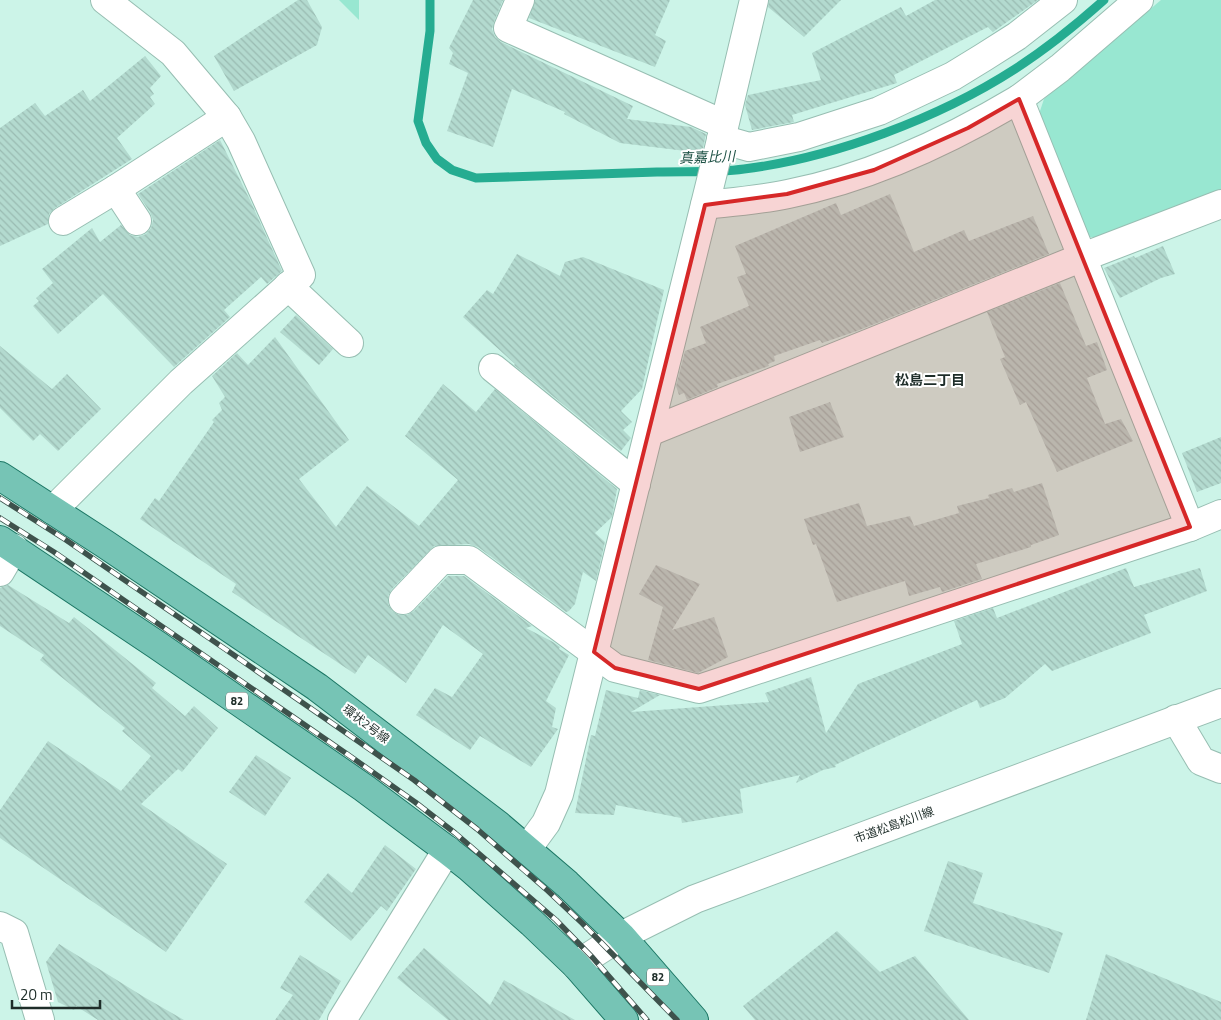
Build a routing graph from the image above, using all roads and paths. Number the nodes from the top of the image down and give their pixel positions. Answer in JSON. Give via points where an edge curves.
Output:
{"nodes":[{"id":1,"x":104,"y":0,"type":"edge"},
{"id":2,"x":520,"y":0,"type":"edge"},
{"id":3,"x":754,"y":0,"type":"edge"},
{"id":4,"x":1063,"y":0,"type":"edge"},
{"id":5,"x":1140,"y":0,"type":"edge"},
{"id":6,"x":1019,"y":99,"type":"junction"},
{"id":7,"x":227,"y":117,"type":"junction"},
{"id":8,"x":721,"y":137,"type":"junction"},
{"id":9,"x":116,"y":189,"type":"junction"},
{"id":10,"x":707,"y":196,"type":"junction"},
{"id":11,"x":1221,"y":204,"type":"edge"},
{"id":12,"x":62,"y":221,"type":"dead end"},
{"id":13,"x":137,"y":221,"type":"dead end"},
{"id":14,"x":1083,"y":257,"type":"junction"},
{"id":15,"x":288,"y":286,"type":"junction"},
{"id":16,"x":349,"y":343,"type":"dead end"},
{"id":17,"x":493,"y":368,"type":"dead end"},
{"id":18,"x":649,"y":432,"type":"junction"},
{"id":19,"x":0,"y":476,"type":"edge"},
{"id":20,"x":636,"y":484,"type":"junction"},
{"id":21,"x":53,"y":510,"type":"junction"},
{"id":22,"x":1221,"y":514,"type":"edge"},
{"id":23,"x":1190,"y":528,"type":"junction"},
{"id":24,"x":7,"y":544,"type":"edge"},
{"id":25,"x":0,"y":572,"type":"edge"},
{"id":26,"x":403,"y":600,"type":"dead end"},
{"id":27,"x":594,"y":652,"type":"junction"},
{"id":28,"x":1221,"y":703,"type":"edge"},
{"id":29,"x":1176,"y":719,"type":"junction"},
{"id":30,"x":1221,"y":769,"type":"edge"},
{"id":31,"x":527,"y":849,"type":"junction"},
{"id":32,"x":448,"y":850,"type":"junction"},
{"id":33,"x":0,"y":926,"type":"edge"},
{"id":34,"x":621,"y":936,"type":"junction"},
{"id":35,"x":576,"y":965,"type":"junction"},
{"id":36,"x":37,"y":1011,"type":"edge"},
{"id":37,"x":61,"y":1020,"type":"edge"},
{"id":38,"x":342,"y":1020,"type":"edge"},
{"id":39,"x":624,"y":1020,"type":"edge"},
{"id":40,"x":694,"y":1020,"type":"edge"}],
"edges":[{"from":1,"to":7,"type":"street","via":[[173,53]]},
{"from":2,"to":8,"type":"street","via":[[508,28]]},
{"from":3,"to":8,"type":"street"},
{"from":4,"to":8,"type":"street","via":[[984,57],[945,80],[879,111],[799,137],[749,146]]},
{"from":5,"to":6,"type":"street"},
{"from":6,"to":10,"type":"street","via":[[968,128],[874,170],[787,194]]},
{"from":6,"to":14,"type":"street"},
{"from":7,"to":9,"type":"street"},
{"from":7,"to":15,"type":"street","via":[[301,275]]},
{"from":8,"to":10,"type":"street"},
{"from":9,"to":12,"type":"street"},
{"from":9,"to":13,"type":"street"},
{"from":10,"to":18,"type":"street"},
{"from":11,"to":14,"type":"street"},
{"from":14,"to":18,"type":"street"},
{"from":14,"to":23,"type":"street"},
{"from":15,"to":16,"type":"street"},
{"from":15,"to":21,"type":"street","via":[[181,382]]},
{"from":17,"to":20,"type":"street"},
{"from":18,"to":20,"type":"street"},
{"from":19,"to":21,"type":"main road","name":"環状2号線","number":"82"},
{"from":20,"to":27,"type":"street"},
{"from":21,"to":31,"type":"main road","name":"環状2号線","number":"82","via":[[317,687]]},
{"from":22,"to":23,"type":"street"},
{"from":23,"to":27,"type":"street","via":[[699,689],[615,668]]},
{"from":24,"to":25,"type":"street"},
{"from":24,"to":32,"type":"main road","number":"82","via":[[364,788]]},
{"from":26,"to":27,"type":"street","via":[[441,560],[468,560]]},
{"from":27,"to":31,"type":"street","via":[[559,794],[546,823]]},
{"from":28,"to":29,"type":"street","name":"市道松島松川線"},
{"from":29,"to":30,"type":"street","via":[[1201,761]]},
{"from":29,"to":34,"type":"street","name":"市道松島松川線","via":[[695,899]]},
{"from":31,"to":34,"type":"main road","name":"環状2号線","number":"82"},
{"from":32,"to":35,"type":"main road","number":"82"},
{"from":32,"to":38,"type":"street"},
{"from":33,"to":36,"type":"street","via":[[14,933]]},
{"from":34,"to":35,"type":"street","name":"市道松島松川線"},
{"from":34,"to":40,"type":"main road","name":"環状2号線","number":"82"},
{"from":35,"to":39,"type":"main road","number":"82"},
{"from":36,"to":37,"type":"street"}]}
